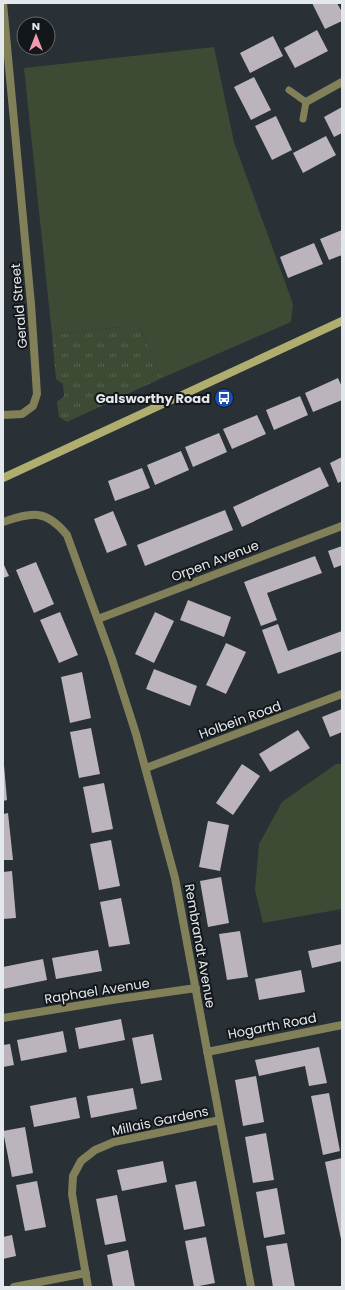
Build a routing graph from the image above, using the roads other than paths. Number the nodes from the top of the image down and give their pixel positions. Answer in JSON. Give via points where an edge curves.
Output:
{"nodes":[{"id":1,"x":3,"y":3,"type":"edge"},
{"id":2,"x":5,"y":45,"type":"edge"},
{"id":3,"x":342,"y":82,"type":"edge"},
{"id":4,"x":289,"y":90,"type":"dead end"},
{"id":5,"x":306,"y":102,"type":"junction"},
{"id":6,"x":303,"y":120,"type":"dead end"},
{"id":7,"x":342,"y":321,"type":"edge"},
{"id":8,"x":3,"y":415,"type":"edge"},
{"id":9,"x":3,"y":478,"type":"edge"},
{"id":10,"x":3,"y":522,"type":"edge"},
{"id":11,"x":342,"y":526,"type":"edge"},
{"id":12,"x":97,"y":618,"type":"junction"},
{"id":13,"x":342,"y":694,"type":"edge"},
{"id":14,"x":146,"y":768,"type":"junction"},
{"id":15,"x":196,"y":988,"type":"junction"},
{"id":16,"x":3,"y":1018,"type":"edge"},
{"id":17,"x":342,"y":1025,"type":"edge"},
{"id":18,"x":207,"y":1052,"type":"junction"},
{"id":19,"x":220,"y":1120,"type":"junction"},
{"id":20,"x":86,"y":1274,"type":"junction"},
{"id":21,"x":14,"y":1287,"type":"edge"},
{"id":22,"x":88,"y":1287,"type":"edge"},
{"id":23,"x":251,"y":1287,"type":"edge"}],
"edges":[{"from":1,"to":2,"type":"street","name":"Gerald Street"},
{"from":2,"to":8,"type":"street","name":"Gerald Street","via":[[31,304],[37,394],[33,406],[22,414]]},
{"from":3,"to":5,"type":"street"},
{"from":4,"to":5,"type":"lane"},
{"from":5,"to":6,"type":"lane"},
{"from":7,"to":9,"type":"main road"},
{"from":10,"to":12,"type":"street","via":[[28,514],[48,517],[58,524],[67,535]]},
{"from":11,"to":12,"type":"street","name":"Orpen Avenue"},
{"from":12,"to":14,"type":"street","name":"Rembrandt Avenue"},
{"from":13,"to":14,"type":"street","name":"Holbein Road"},
{"from":14,"to":15,"type":"street","name":"Rembrandt Avenue","via":[[175,878]]},
{"from":15,"to":16,"type":"street","name":"Raphael Avenue"},
{"from":15,"to":18,"type":"street","name":"Rembrandt Avenue"},
{"from":17,"to":18,"type":"street","name":"Hogarth Road"},
{"from":18,"to":19,"type":"street","name":"Rembrandt Avenue"},
{"from":19,"to":20,"type":"street","name":"Millais Gardens","via":[[114,1142],[95,1150],[81,1161],[73,1176],[72,1194]]},
{"from":19,"to":23,"type":"street","name":"Rembrandt Avenue"},
{"from":20,"to":21,"type":"street"},
{"from":20,"to":22,"type":"street","name":"Millais Gardens"}]}
